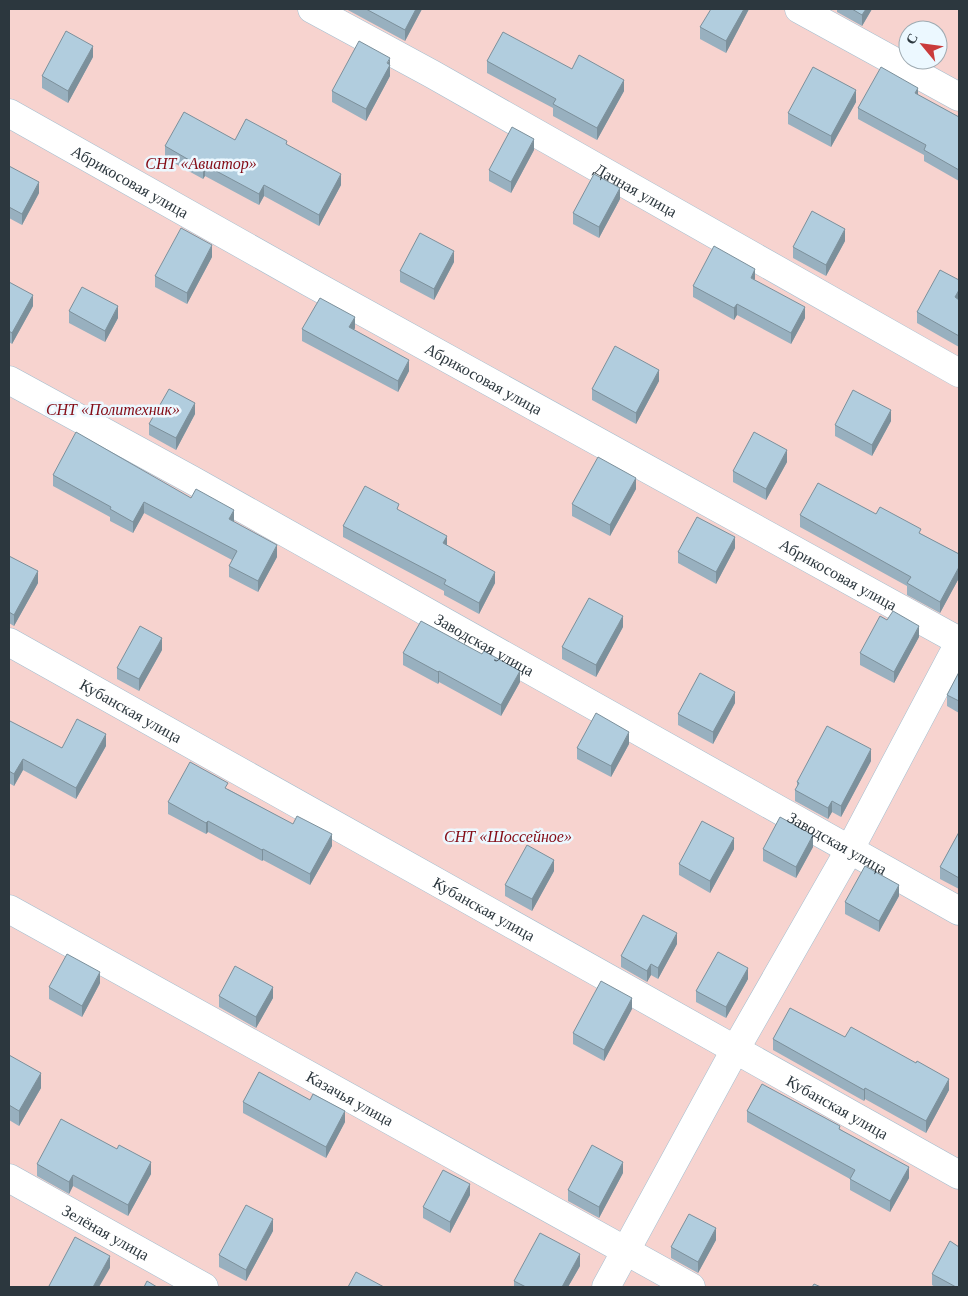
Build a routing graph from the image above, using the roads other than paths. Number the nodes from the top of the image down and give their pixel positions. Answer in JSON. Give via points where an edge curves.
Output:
{"nodes":[{"id":1,"x":312,"y":9,"type":"edge"},
{"id":2,"x":799,"y":9,"type":"edge"},
{"id":3,"x":959,"y":97,"type":"edge"},
{"id":4,"x":9,"y":113,"type":"edge"},
{"id":5,"x":959,"y":373,"type":"edge"},
{"id":6,"x":9,"y":380,"type":"edge"},
{"id":7,"x":9,"y":642,"type":"edge"},
{"id":8,"x":959,"y":642,"type":"edge"},
{"id":9,"x":850,"y":850,"type":"junction"},
{"id":10,"x":9,"y":909,"type":"edge"},
{"id":11,"x":959,"y":911,"type":"edge"},
{"id":12,"x":735,"y":1050,"type":"junction"},
{"id":13,"x":959,"y":1175,"type":"edge"},
{"id":14,"x":9,"y":1178,"type":"edge"},
{"id":15,"x":626,"y":1250,"type":"junction"},
{"id":16,"x":204,"y":1287,"type":"edge"},
{"id":17,"x":606,"y":1287,"type":"edge"},
{"id":18,"x":691,"y":1287,"type":"edge"}],
"edges":[{"from":1,"to":5,"type":"street","name":"Дачная улица"},
{"from":2,"to":3,"type":"street"},
{"from":4,"to":8,"type":"street","name":"Абрикосовая улица"},
{"from":6,"to":9,"type":"street","name":"Заводская улица"},
{"from":7,"to":12,"type":"street","name":"Кубанская улица"},
{"from":8,"to":9,"type":"street"},
{"from":9,"to":11,"type":"street","name":"Заводская улица"},
{"from":9,"to":12,"type":"street"},
{"from":10,"to":15,"type":"street","name":"Казачья улица"},
{"from":12,"to":13,"type":"street","name":"Кубанская улица"},
{"from":12,"to":15,"type":"street"},
{"from":14,"to":16,"type":"street","name":"Зелёная улица"},
{"from":15,"to":17,"type":"street"},
{"from":15,"to":18,"type":"street","name":"Казачья улица"}]}
